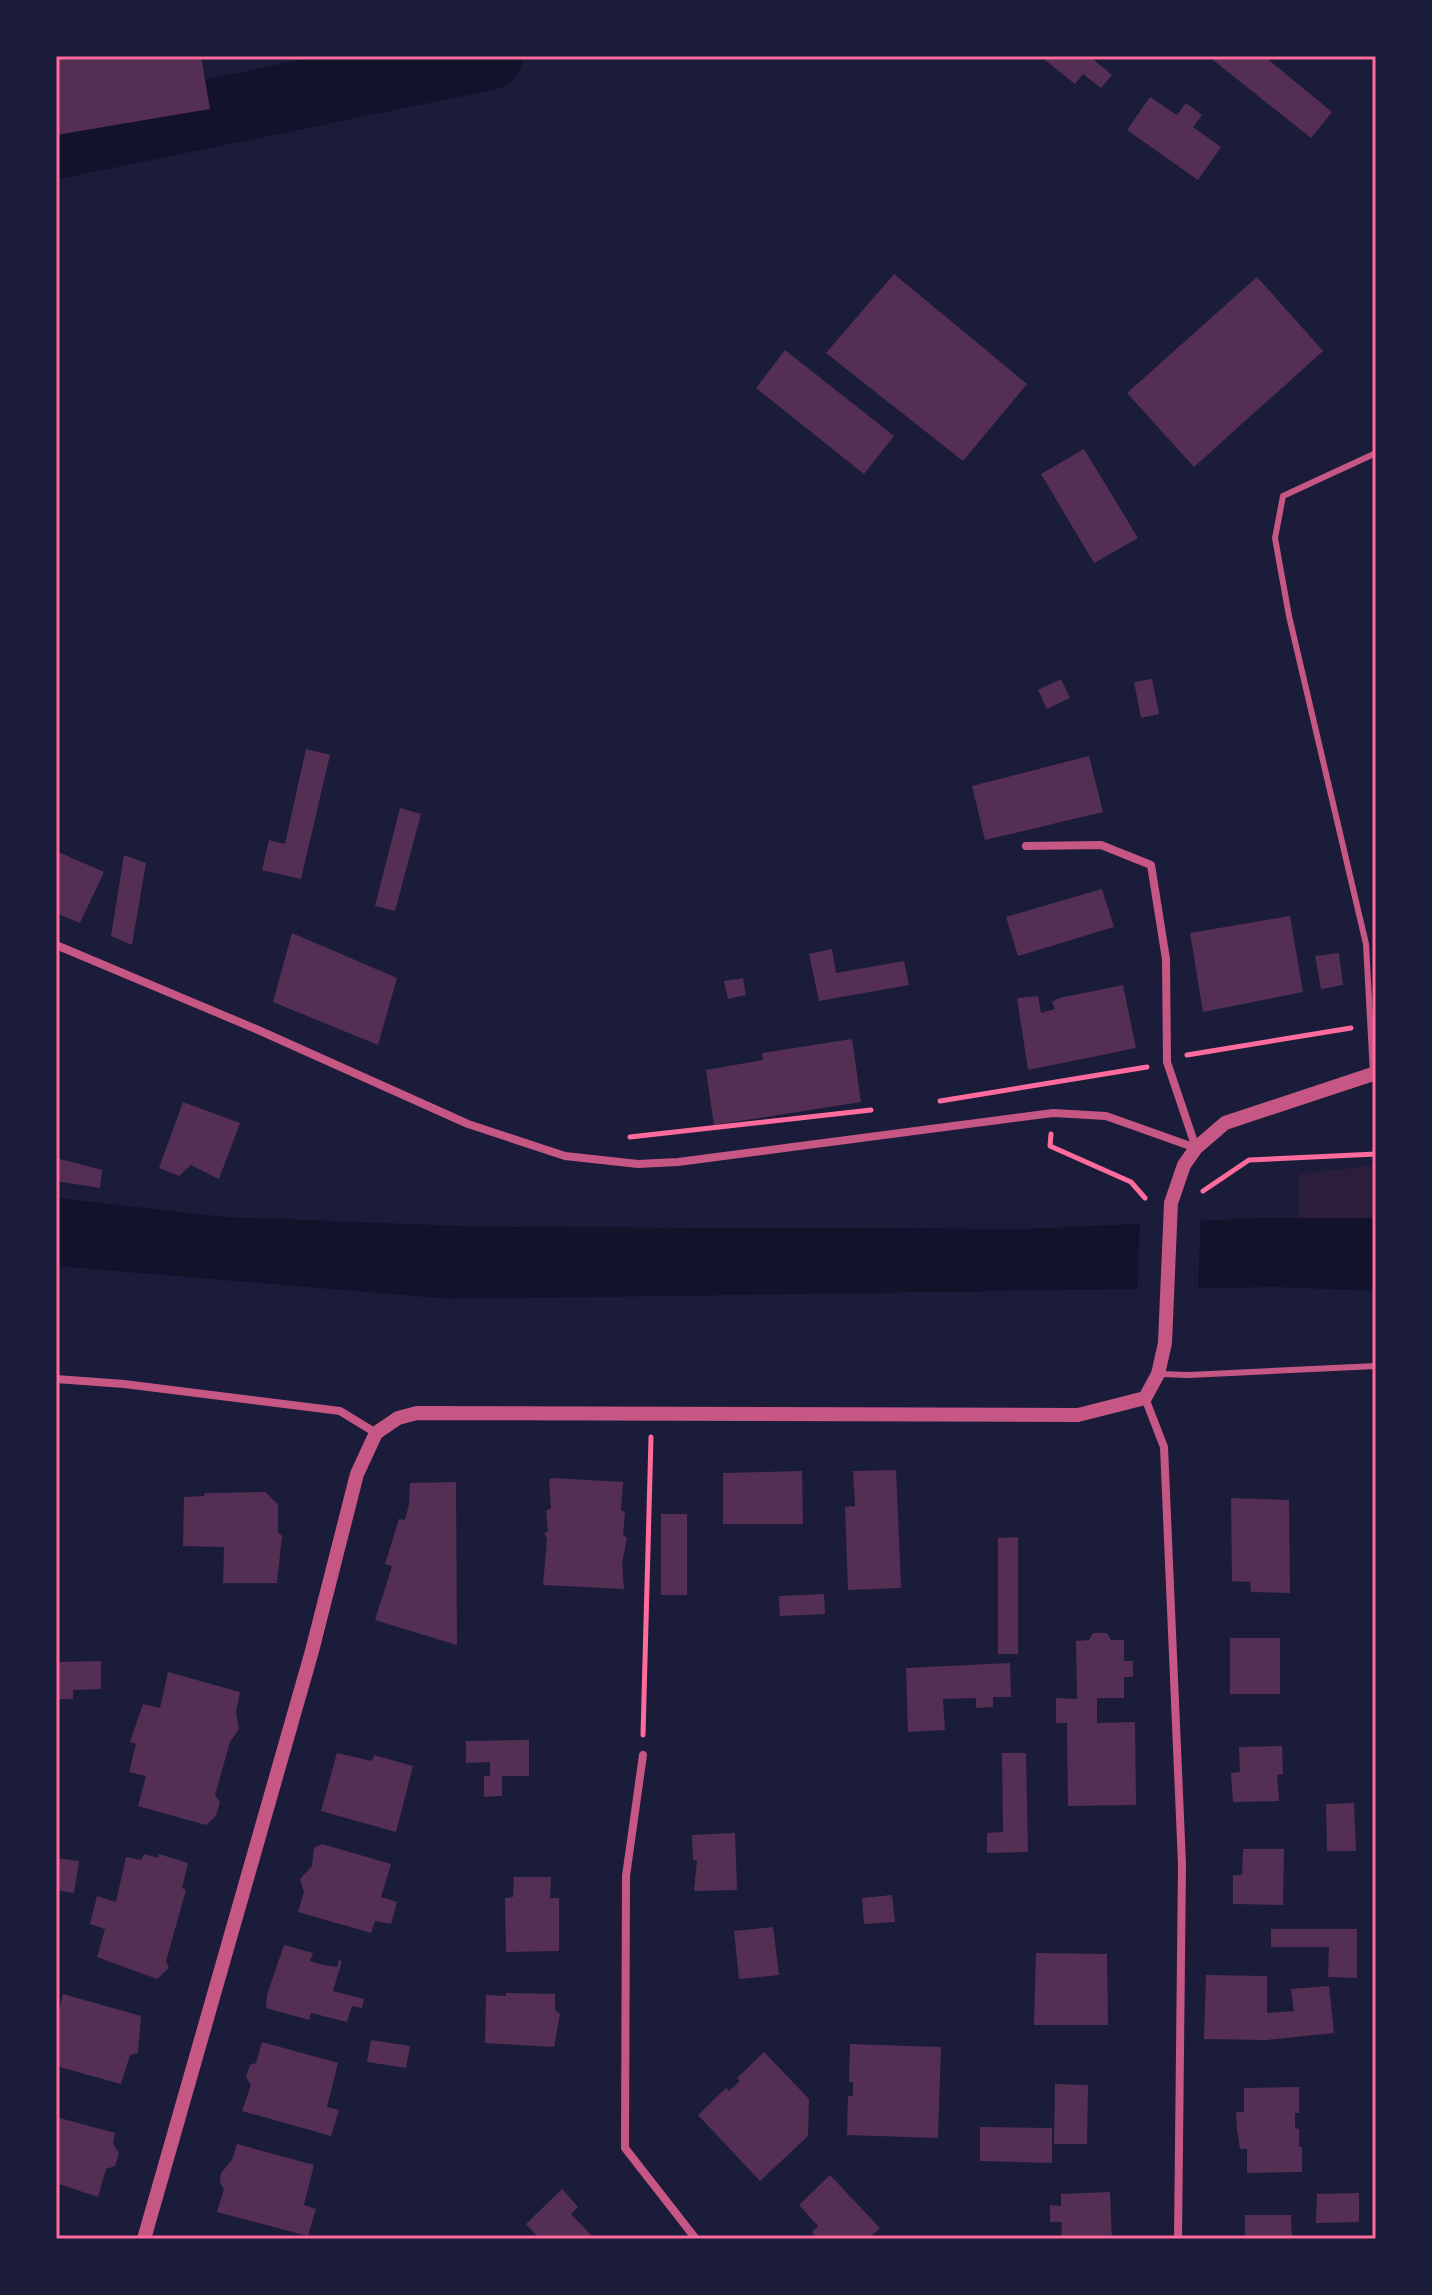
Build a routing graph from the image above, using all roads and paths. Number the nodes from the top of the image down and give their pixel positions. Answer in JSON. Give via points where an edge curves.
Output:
{"nodes":[{"id":1,"x":1376,"y":453,"type":"edge"},
{"id":2,"x":1026,"y":846,"type":"dead end"},
{"id":3,"x":1376,"y":942,"type":"edge"},
{"id":4,"x":1366,"y":944,"type":"junction"},
{"id":5,"x":56,"y":945,"type":"edge"},
{"id":6,"x":1370,"y":1026,"type":"junction"},
{"id":7,"x":1167,"y":1062,"type":"junction"},
{"id":8,"x":1374,"y":1073,"type":"edge"},
{"id":9,"x":1051,"y":1083,"type":"junction"},
{"id":10,"x":933,"y":1102,"type":"dead end"},
{"id":11,"x":886,"y":1108,"type":"dead end"},
{"id":12,"x":1053,"y":1113,"type":"junction"},
{"id":13,"x":617,"y":1139,"type":"dead end"},
{"id":14,"x":1196,"y":1148,"type":"junction"},
{"id":15,"x":1376,"y":1154,"type":"edge"},
{"id":16,"x":1202,"y":1191,"type":"dead end"},
{"id":17,"x":1148,"y":1202,"type":"dead end"},
{"id":18,"x":1376,"y":1366,"type":"edge"},
{"id":19,"x":1158,"y":1374,"type":"junction"},
{"id":20,"x":56,"y":1379,"type":"edge"},
{"id":21,"x":1145,"y":1398,"type":"junction"},
{"id":22,"x":652,"y":1416,"type":"junction"},
{"id":23,"x":376,"y":1433,"type":"junction"},
{"id":24,"x":643,"y":1755,"type":"joint"},
{"id":25,"x":144,"y":2239,"type":"edge"},
{"id":26,"x":696,"y":2239,"type":"edge"},
{"id":27,"x":1178,"y":2239,"type":"edge"}],
"edges":[{"from":1,"to":4,"type":"lane","via":[[1283,496],[1275,538]]},
{"from":2,"to":7,"type":"street","via":[[1101,845],[1151,865],[1166,959]]},
{"from":3,"to":4,"type":"lane"},
{"from":4,"to":6,"type":"lane"},
{"from":5,"to":12,"type":"street","via":[[468,1124],[565,1156],[638,1164],[678,1162]]},
{"from":6,"to":7,"type":"path"},
{"from":6,"to":8,"type":"lane"},
{"from":7,"to":9,"type":"path"},
{"from":7,"to":14,"type":"street"},
{"from":8,"to":14,"type":"street","via":[[1225,1123]]},
{"from":9,"to":10,"type":"path"},
{"from":9,"to":12,"type":"path"},
{"from":11,"to":13,"type":"path"},
{"from":12,"to":14,"type":"street","via":[[1106,1116]]},
{"from":12,"to":17,"type":"path","via":[[1050,1146],[1131,1182]]},
{"from":14,"to":19,"type":"street","via":[[1171,1203],[1165,1343]]},
{"from":15,"to":16,"type":"path","via":[[1249,1160]]},
{"from":18,"to":19,"type":"lane"},
{"from":19,"to":21,"type":"street"},
{"from":20,"to":23,"type":"street","via":[[340,1411]]},
{"from":21,"to":22,"type":"street","via":[[1078,1415]]},
{"from":21,"to":27,"type":"street","via":[[1164,1447],[1181,1849]]},
{"from":22,"to":23,"type":"street","via":[[417,1413]]},
{"from":22,"to":24,"type":"path"},
{"from":23,"to":25,"type":"street","via":[[357,1474],[312,1651]]},
{"from":24,"to":26,"type":"street","via":[[626,1876],[625,2148]]}]}
